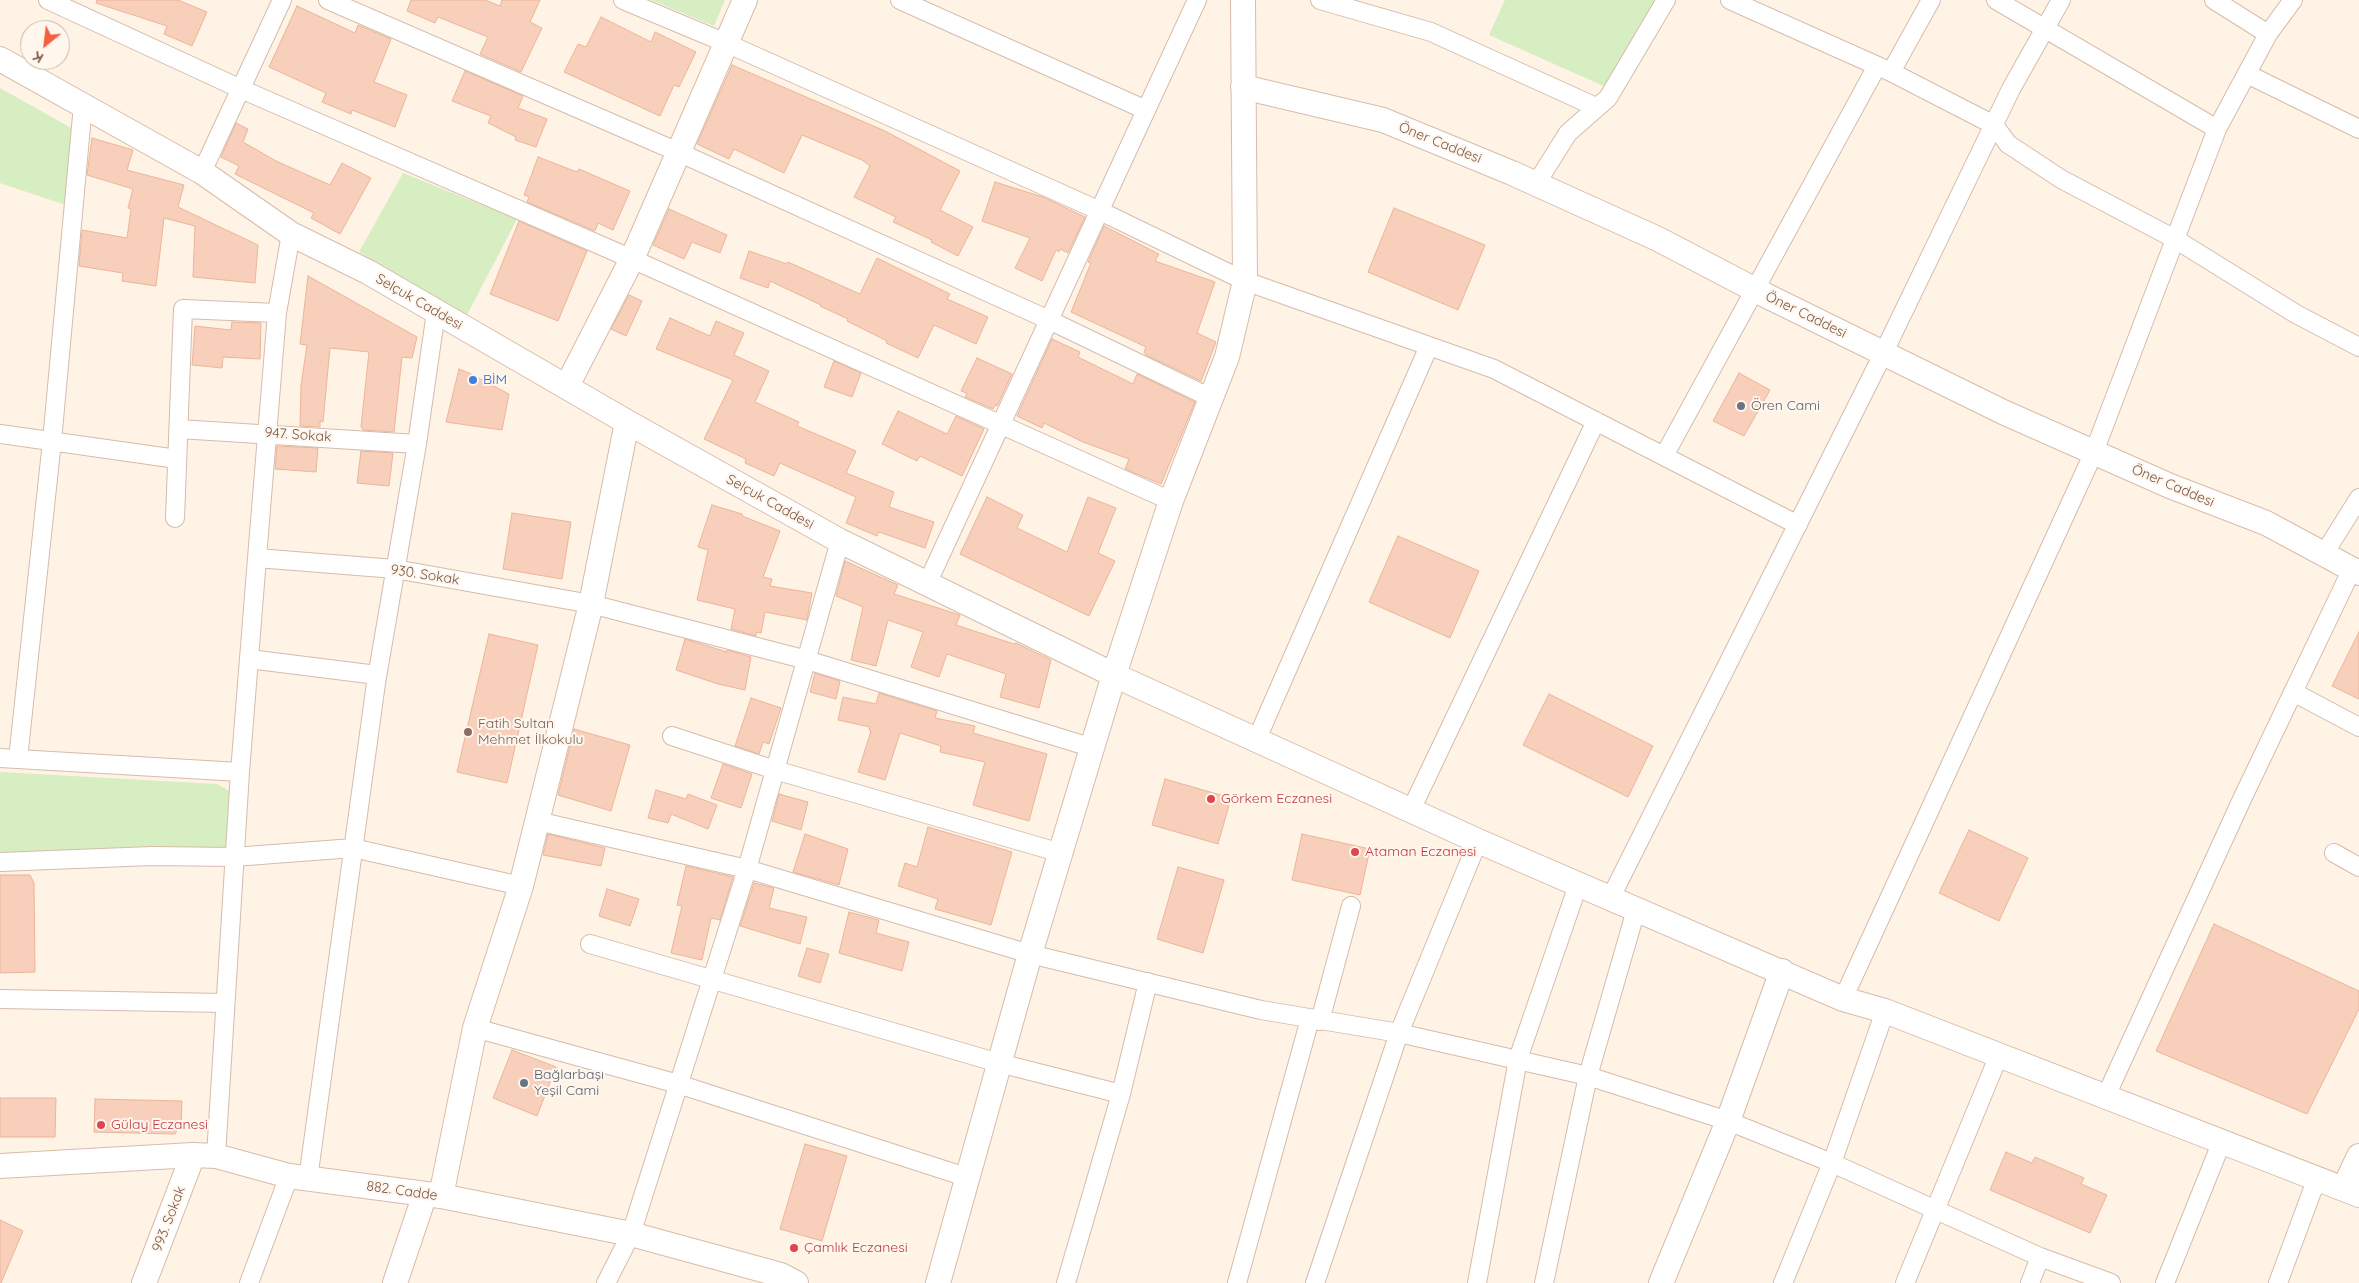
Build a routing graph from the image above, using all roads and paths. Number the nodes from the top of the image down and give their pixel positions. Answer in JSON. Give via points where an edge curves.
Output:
{"nodes":[{"id":1,"x":48,"y":0,"type":"edge"},
{"id":2,"x":282,"y":0,"type":"edge"},
{"id":3,"x":328,"y":0,"type":"edge"},
{"id":4,"x":623,"y":0,"type":"edge"},
{"id":5,"x":745,"y":0,"type":"edge"},
{"id":6,"x":900,"y":0,"type":"edge"},
{"id":7,"x":1197,"y":0,"type":"edge"},
{"id":8,"x":1243,"y":0,"type":"edge"},
{"id":9,"x":1320,"y":0,"type":"edge"},
{"id":10,"x":1666,"y":0,"type":"edge"},
{"id":11,"x":1730,"y":0,"type":"edge"},
{"id":12,"x":1931,"y":0,"type":"edge"},
{"id":13,"x":1996,"y":0,"type":"edge"},
{"id":14,"x":2061,"y":0,"type":"edge"},
{"id":15,"x":2214,"y":0,"type":"edge"},
{"id":16,"x":2293,"y":0,"type":"edge"},
{"id":17,"x":2043,"y":28,"type":"junction"},
{"id":18,"x":2268,"y":34,"type":"junction"},
{"id":19,"x":726,"y":43,"type":"junction"},
{"id":20,"x":0,"y":59,"type":"edge"},
{"id":21,"x":1884,"y":69,"type":"junction"},
{"id":22,"x":2247,"y":74,"type":"junction"},
{"id":23,"x":1243,"y":87,"type":"junction"},
{"id":24,"x":241,"y":89,"type":"junction"},
{"id":25,"x":84,"y":105,"type":"junction"},
{"id":26,"x":1596,"y":108,"type":"junction"},
{"id":27,"x":1146,"y":110,"type":"junction"},
{"id":28,"x":1994,"y":125,"type":"junction"},
{"id":29,"x":2217,"y":129,"type":"junction"},
{"id":30,"x":2359,"y":129,"type":"edge"},
{"id":31,"x":678,"y":152,"type":"junction"},
{"id":32,"x":202,"y":172,"type":"junction"},
{"id":33,"x":1536,"y":184,"type":"junction"},
{"id":34,"x":1100,"y":211,"type":"junction"},
{"id":35,"x":291,"y":234,"type":"junction"},
{"id":36,"x":2175,"y":238,"type":"junction"},
{"id":37,"x":632,"y":259,"type":"junction"},
{"id":38,"x":1245,"y":281,"type":"junction"},
{"id":39,"x":1754,"y":289,"type":"junction"},
{"id":40,"x":436,"y":312,"type":"junction"},
{"id":41,"x":278,"y":313,"type":"junction"},
{"id":42,"x":1049,"y":320,"type":"junction"},
{"id":43,"x":1429,"y":346,"type":"junction"},
{"id":44,"x":2359,"y":347,"type":"edge"},
{"id":45,"x":1884,"y":352,"type":"junction"},
{"id":46,"x":567,"y":386,"type":"junction"},
{"id":47,"x":1211,"y":398,"type":"junction"},
{"id":48,"x":1596,"y":421,"type":"junction"},
{"id":49,"x":626,"y":422,"type":"junction"},
{"id":50,"x":1000,"y":426,"type":"junction"},
{"id":51,"x":179,"y":428,"type":"junction"},
{"id":52,"x":268,"y":433,"type":"junction"},
{"id":53,"x":0,"y":434,"type":"edge"},
{"id":54,"x":52,"y":441,"type":"junction"},
{"id":55,"x":417,"y":444,"type":"junction"},
{"id":56,"x":2094,"y":452,"type":"junction"},
{"id":57,"x":1664,"y":456,"type":"junction"},
{"id":58,"x":177,"y":459,"type":"junction"},
{"id":59,"x":2359,"y":498,"type":"edge"},
{"id":60,"x":1171,"y":501,"type":"junction"},
{"id":61,"x":174,"y":518,"type":"dead end"},
{"id":62,"x":1798,"y":525,"type":"junction"},
{"id":63,"x":840,"y":541,"type":"junction"},
{"id":64,"x":2324,"y":554,"type":"junction"},
{"id":65,"x":257,"y":558,"type":"junction"},
{"id":66,"x":396,"y":569,"type":"junction"},
{"id":67,"x":2355,"y":571,"type":"edge"},
{"id":68,"x":928,"y":584,"type":"junction"},
{"id":69,"x":591,"y":604,"type":"junction"},
{"id":70,"x":249,"y":659,"type":"junction"},
{"id":71,"x":807,"y":660,"type":"junction"},
{"id":72,"x":377,"y":675,"type":"junction"},
{"id":73,"x":1114,"y":675,"type":"junction"},
{"id":74,"x":2293,"y":692,"type":"junction"},
{"id":75,"x":2359,"y":727,"type":"edge"},
{"id":76,"x":672,"y":736,"type":"dead end"},
{"id":77,"x":1256,"y":741,"type":"junction"},
{"id":78,"x":1093,"y":748,"type":"junction"},
{"id":79,"x":9,"y":758,"type":"edge"},
{"id":80,"x":775,"y":770,"type":"junction"},
{"id":81,"x":240,"y":772,"type":"junction"},
{"id":82,"x":1411,"y":810,"type":"junction"},
{"id":83,"x":537,"y":821,"type":"junction"},
{"id":84,"x":1478,"y":841,"type":"junction"},
{"id":85,"x":353,"y":848,"type":"junction"},
{"id":86,"x":1061,"y":853,"type":"junction"},
{"id":87,"x":2334,"y":853,"type":"dead end"},
{"id":88,"x":234,"y":857,"type":"junction"},
{"id":89,"x":0,"y":862,"type":"edge"},
{"id":90,"x":2359,"y":866,"type":"edge"},
{"id":91,"x":746,"y":869,"type":"junction"},
{"id":92,"x":1578,"y":885,"type":"junction"},
{"id":93,"x":521,"y":886,"type":"junction"},
{"id":94,"x":1610,"y":899,"type":"junction"},
{"id":95,"x":1351,"y":906,"type":"dead end"},
{"id":96,"x":1636,"y":910,"type":"junction"},
{"id":97,"x":590,"y":944,"type":"dead end"},
{"id":98,"x":1030,"y":954,"type":"junction"},
{"id":99,"x":1782,"y":971,"type":"junction"},
{"id":100,"x":712,"y":980,"type":"junction"},
{"id":101,"x":1148,"y":982,"type":"junction"},
{"id":102,"x":0,"y":999,"type":"edge"},
{"id":103,"x":1843,"y":999,"type":"junction"},
{"id":104,"x":226,"y":1003,"type":"junction"},
{"id":105,"x":1885,"y":1011,"type":"junction"},
{"id":106,"x":1315,"y":1020,"type":"junction"},
{"id":107,"x":475,"y":1028,"type":"junction"},
{"id":108,"x":1399,"y":1033,"type":"junction"},
{"id":109,"x":1999,"y":1055,"type":"junction"},
{"id":110,"x":1518,"y":1059,"type":"junction"},
{"id":111,"x":999,"y":1063,"type":"junction"},
{"id":112,"x":1588,"y":1076,"type":"junction"},
{"id":113,"x":678,"y":1084,"type":"junction"},
{"id":114,"x":1121,"y":1094,"type":"junction"},
{"id":115,"x":2106,"y":1096,"type":"junction"},
{"id":116,"x":1728,"y":1120,"type":"junction"},
{"id":117,"x":2222,"y":1141,"type":"junction"},
{"id":118,"x":204,"y":1156,"type":"junction"},
{"id":119,"x":2359,"y":1156,"type":"edge"},
{"id":120,"x":1832,"y":1163,"type":"junction"},
{"id":121,"x":0,"y":1166,"type":"edge"},
{"id":122,"x":298,"y":1177,"type":"junction"},
{"id":123,"x":966,"y":1178,"type":"junction"},
{"id":124,"x":2318,"y":1178,"type":"junction"},
{"id":125,"x":2351,"y":1191,"type":"edge"},
{"id":126,"x":433,"y":1195,"type":"junction"},
{"id":127,"x":1937,"y":1209,"type":"junction"},
{"id":128,"x":631,"y":1234,"type":"junction"},
{"id":129,"x":2040,"y":1257,"type":"junction"},
{"id":130,"x":2090,"y":1279,"type":"edge"},
{"id":131,"x":144,"y":1283,"type":"edge"},
{"id":132,"x":248,"y":1283,"type":"edge"},
{"id":133,"x":395,"y":1283,"type":"edge"},
{"id":134,"x":606,"y":1283,"type":"edge"},
{"id":135,"x":796,"y":1283,"type":"edge"},
{"id":136,"x":938,"y":1283,"type":"edge"},
{"id":137,"x":1066,"y":1283,"type":"edge"},
{"id":138,"x":1237,"y":1283,"type":"edge"},
{"id":139,"x":1315,"y":1283,"type":"edge"},
{"id":140,"x":1477,"y":1283,"type":"edge"},
{"id":141,"x":1544,"y":1283,"type":"edge"},
{"id":142,"x":1661,"y":1283,"type":"edge"},
{"id":143,"x":1782,"y":1283,"type":"edge"},
{"id":144,"x":1906,"y":1283,"type":"edge"},
{"id":145,"x":2030,"y":1283,"type":"edge"},
{"id":146,"x":2112,"y":1283,"type":"edge"},
{"id":147,"x":2165,"y":1283,"type":"edge"},
{"id":148,"x":2278,"y":1283,"type":"edge"}],
"edges":[{"from":1,"to":24,"type":"street"},
{"from":2,"to":24,"type":"street"},
{"from":3,"to":31,"type":"street"},
{"from":4,"to":19,"type":"street"},
{"from":5,"to":19,"type":"street"},
{"from":6,"to":27,"type":"street"},
{"from":7,"to":27,"type":"street"},
{"from":8,"to":23,"type":"street"},
{"from":9,"to":26,"type":"street","via":[[1431,32]]},
{"from":10,"to":26,"type":"street","via":[[1608,98]]},
{"from":11,"to":21,"type":"street"},
{"from":12,"to":21,"type":"street"},
{"from":13,"to":17,"type":"street"},
{"from":14,"to":17,"type":"street"},
{"from":15,"to":18,"type":"street"},
{"from":16,"to":18,"type":"street"},
{"from":17,"to":28,"type":"street"},
{"from":17,"to":29,"type":"street"},
{"from":18,"to":22,"type":"street"},
{"from":19,"to":31,"type":"street"},
{"from":19,"to":34,"type":"street"},
{"from":20,"to":25,"type":"street","name":"Selçuk Caddesi"},
{"from":21,"to":28,"type":"street"},
{"from":21,"to":39,"type":"street"},
{"from":22,"to":29,"type":"street"},
{"from":22,"to":30,"type":"street"},
{"from":23,"to":33,"type":"street","name":"Öner Caddesi","via":[[1383,120]]},
{"from":23,"to":38,"type":"street"},
{"from":24,"to":32,"type":"street"},
{"from":24,"to":37,"type":"street"},
{"from":25,"to":32,"type":"street","name":"Selçuk Caddesi"},
{"from":25,"to":54,"type":"street"},
{"from":26,"to":33,"type":"street","via":[[1568,133]]},
{"from":27,"to":34,"type":"street"},
{"from":28,"to":36,"type":"street","via":[[2008,144],[2061,179]]},
{"from":28,"to":45,"type":"street"},
{"from":29,"to":36,"type":"street"},
{"from":31,"to":37,"type":"street"},
{"from":31,"to":42,"type":"street"},
{"from":32,"to":35,"type":"street","name":"Selçuk Caddesi"},
{"from":33,"to":39,"type":"street","name":"Öner Caddesi","via":[[1658,239]]},
{"from":34,"to":38,"type":"street"},
{"from":34,"to":42,"type":"street"},
{"from":35,"to":40,"type":"street","name":"Selçuk Caddesi","via":[[368,272]]},
{"from":35,"to":41,"type":"street"},
{"from":36,"to":44,"type":"street","via":[[2296,314]]},
{"from":36,"to":56,"type":"street"},
{"from":37,"to":46,"type":"street"},
{"from":37,"to":50,"type":"street"},
{"from":38,"to":43,"type":"street"},
{"from":38,"to":47,"type":"street","via":[[1227,357]]},
{"from":39,"to":45,"type":"street","name":"Öner Caddesi"},
{"from":39,"to":57,"type":"street"},
{"from":40,"to":46,"type":"street","name":"Selçuk Caddesi"},
{"from":40,"to":55,"type":"street"},
{"from":41,"to":51,"type":"street","via":[[183,309]]},
{"from":41,"to":52,"type":"street"},
{"from":42,"to":47,"type":"street"},
{"from":42,"to":50,"type":"street"},
{"from":43,"to":48,"type":"street","via":[[1494,369]]},
{"from":43,"to":77,"type":"street"},
{"from":45,"to":56,"type":"street","name":"Öner Caddesi","via":[[2003,412]]},
{"from":45,"to":62,"type":"street"},
{"from":46,"to":49,"type":"street","name":"Selçuk Caddesi"},
{"from":47,"to":60,"type":"street"},
{"from":48,"to":57,"type":"street"},
{"from":48,"to":82,"type":"street"},
{"from":49,"to":63,"type":"street","name":"Selçuk Caddesi"},
{"from":49,"to":69,"type":"street"},
{"from":50,"to":60,"type":"street"},
{"from":50,"to":68,"type":"street"},
{"from":51,"to":52,"type":"street","name":"947. Sokak"},
{"from":51,"to":58,"type":"street"},
{"from":52,"to":55,"type":"street","name":"947. Sokak"},
{"from":52,"to":65,"type":"street"},
{"from":53,"to":54,"type":"street"},
{"from":54,"to":58,"type":"street"},
{"from":54,"to":79,"type":"street"},
{"from":55,"to":66,"type":"street"},
{"from":56,"to":64,"type":"street","name":"Öner Caddesi","via":[[2266,523]]},
{"from":56,"to":103,"type":"street"},
{"from":57,"to":62,"type":"street"},
{"from":58,"to":61,"type":"street"},
{"from":59,"to":64,"type":"street"},
{"from":60,"to":73,"type":"street"},
{"from":62,"to":94,"type":"street"},
{"from":63,"to":68,"type":"street","name":"Selçuk Caddesi"},
{"from":63,"to":71,"type":"street"},
{"from":64,"to":67,"type":"street","name":"Öner Caddesi"},
{"from":65,"to":66,"type":"street","name":"930. Sokak"},
{"from":65,"to":70,"type":"street"},
{"from":66,"to":69,"type":"street","name":"930. Sokak"},
{"from":66,"to":72,"type":"street"},
{"from":67,"to":74,"type":"street"},
{"from":68,"to":73,"type":"street","name":"Selçuk Caddesi"},
{"from":69,"to":71,"type":"street","name":"930. Sokak"},
{"from":69,"to":83,"type":"street"},
{"from":70,"to":72,"type":"street"},
{"from":70,"to":81,"type":"street"},
{"from":71,"to":78,"type":"street","name":"930. Sokak"},
{"from":71,"to":80,"type":"street"},
{"from":72,"to":85,"type":"street"},
{"from":73,"to":77,"type":"street","name":"Selçuk Caddesi"},
{"from":73,"to":78,"type":"street"},
{"from":74,"to":75,"type":"street"},
{"from":74,"to":115,"type":"street"},
{"from":76,"to":80,"type":"street"},
{"from":77,"to":82,"type":"street","name":"Selçuk Caddesi"},
{"from":78,"to":86,"type":"street"},
{"from":79,"to":81,"type":"street"},
{"from":80,"to":86,"type":"street"},
{"from":80,"to":91,"type":"street"},
{"from":81,"to":88,"type":"street"},
{"from":82,"to":84,"type":"street","name":"Selçuk Caddesi"},
{"from":83,"to":91,"type":"street"},
{"from":83,"to":93,"type":"street"},
{"from":84,"to":92,"type":"street","name":"Selçuk Caddesi"},
{"from":84,"to":108,"type":"street"},
{"from":85,"to":88,"type":"street"},
{"from":85,"to":93,"type":"street"},
{"from":85,"to":122,"type":"street"},
{"from":86,"to":98,"type":"street"},
{"from":87,"to":90,"type":"street"},
{"from":88,"to":89,"type":"street","via":[[152,856]]},
{"from":88,"to":104,"type":"street"},
{"from":91,"to":98,"type":"street"},
{"from":91,"to":100,"type":"street"},
{"from":92,"to":94,"type":"street","name":"Selçuk Caddesi"},
{"from":92,"to":110,"type":"street"},
{"from":93,"to":107,"type":"street"},
{"from":94,"to":96,"type":"street","name":"Selçuk Caddesi"},
{"from":95,"to":106,"type":"street"},
{"from":96,"to":99,"type":"street","name":"Selçuk Caddesi"},
{"from":96,"to":112,"type":"street"},
{"from":97,"to":100,"type":"street"},
{"from":98,"to":101,"type":"street"},
{"from":98,"to":111,"type":"street"},
{"from":99,"to":103,"type":"street","name":"Selçuk Caddesi"},
{"from":99,"to":116,"type":"street"},
{"from":100,"to":111,"type":"street"},
{"from":100,"to":113,"type":"street"},
{"from":101,"to":106,"type":"street"},
{"from":101,"to":114,"type":"street"},
{"from":102,"to":104,"type":"street"},
{"from":103,"to":105,"type":"street","name":"Selçuk Caddesi"},
{"from":104,"to":118,"type":"street"},
{"from":105,"to":109,"type":"street","name":"Selçuk Caddesi"},
{"from":105,"to":120,"type":"street"},
{"from":106,"to":108,"type":"street"},
{"from":106,"to":138,"type":"street"},
{"from":107,"to":113,"type":"street"},
{"from":107,"to":126,"type":"street"},
{"from":108,"to":110,"type":"street"},
{"from":108,"to":139,"type":"street"},
{"from":109,"to":115,"type":"street","name":"Selçuk Caddesi"},
{"from":109,"to":127,"type":"street"},
{"from":110,"to":112,"type":"street"},
{"from":110,"to":140,"type":"street"},
{"from":111,"to":114,"type":"street"},
{"from":111,"to":123,"type":"street"},
{"from":112,"to":116,"type":"street"},
{"from":112,"to":141,"type":"street"},
{"from":113,"to":123,"type":"street"},
{"from":113,"to":128,"type":"street"},
{"from":114,"to":137,"type":"street"},
{"from":115,"to":117,"type":"street","name":"Selçuk Caddesi"},
{"from":116,"to":120,"type":"street"},
{"from":116,"to":142,"type":"street"},
{"from":117,"to":124,"type":"street","name":"Selçuk Caddesi"},
{"from":117,"to":147,"type":"street"},
{"from":118,"to":121,"type":"street","name":"882. Cadde"},
{"from":118,"to":122,"type":"street","name":"882. Cadde"},
{"from":118,"to":131,"type":"street","name":"993. Sokak"},
{"from":119,"to":125,"type":"street"},
{"from":120,"to":127,"type":"street"},
{"from":120,"to":143,"type":"street"},
{"from":122,"to":126,"type":"street","name":"882. Cadde"},
{"from":122,"to":132,"type":"street"},
{"from":123,"to":136,"type":"street"},
{"from":124,"to":125,"type":"street","name":"Selçuk Caddesi"},
{"from":124,"to":148,"type":"street"},
{"from":126,"to":128,"type":"street","name":"882. Cadde"},
{"from":126,"to":133,"type":"street"},
{"from":127,"to":129,"type":"street"},
{"from":127,"to":144,"type":"street"},
{"from":128,"to":134,"type":"street"},
{"from":128,"to":135,"type":"street","name":"882. Cadde","via":[[781,1275]]},
{"from":129,"to":130,"type":"street"},
{"from":129,"to":145,"type":"street"},
{"from":130,"to":146,"type":"street"}]}
